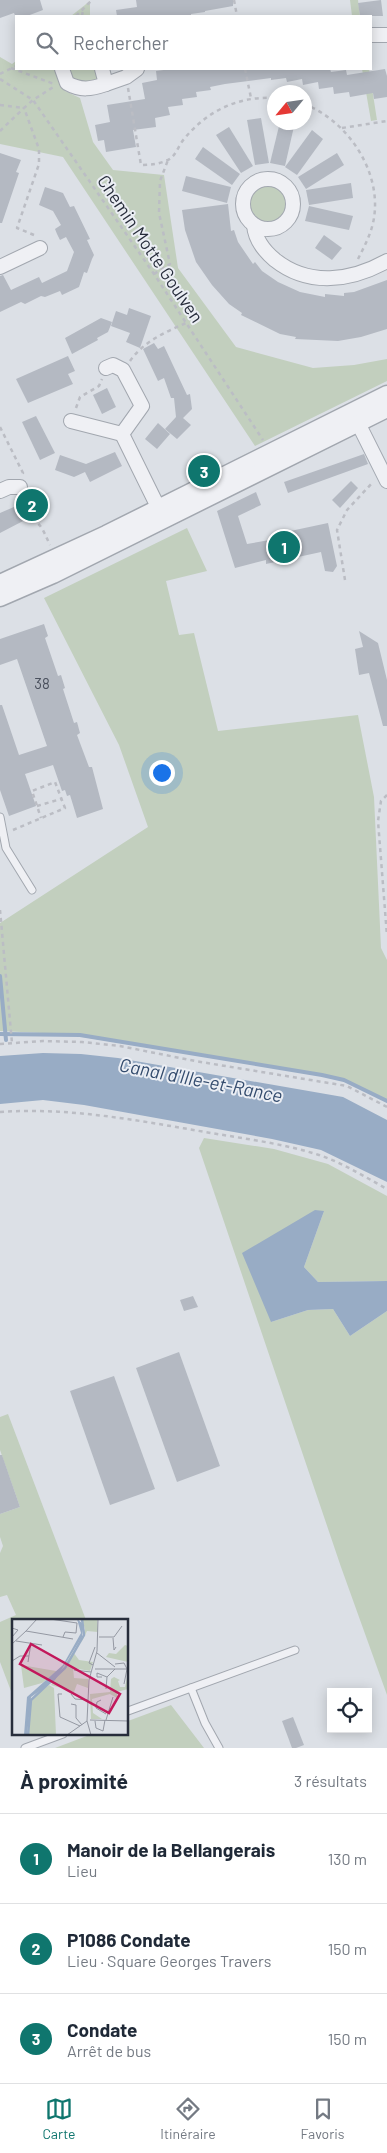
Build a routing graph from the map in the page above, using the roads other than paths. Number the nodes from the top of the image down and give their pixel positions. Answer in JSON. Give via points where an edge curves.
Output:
{"nodes":[{"id":1,"x":372,"y":35,"type":"edge"},
{"id":2,"x":387,"y":35,"type":"edge"},
{"id":3,"x":62,"y":70,"type":"edge"},
{"id":4,"x":102,"y":70,"type":"edge"},
{"id":5,"x":132,"y":73,"type":"edge"},
{"id":6,"x":106,"y":84,"type":"junction"},
{"id":7,"x":254,"y":224,"type":"dead end"},
{"id":8,"x":40,"y":248,"type":"road end"},
{"id":9,"x":387,"y":261,"type":"edge"},
{"id":10,"x":0,"y":267,"type":"edge"},
{"id":11,"x":106,"y":368,"type":"road end"},
{"id":12,"x":387,"y":394,"type":"edge"},
{"id":13,"x":387,"y":409,"type":"edge"},
{"id":14,"x":71,"y":421,"type":"road end"},
{"id":15,"x":358,"y":423,"type":"junction"},
{"id":16,"x":122,"y":434,"type":"junction"},
{"id":17,"x":385,"y":478,"type":"edge"},
{"id":18,"x":20,"y":487,"type":"road end"},
{"id":19,"x":0,"y":491,"type":"edge"},
{"id":20,"x":158,"y":507,"type":"junction"},
{"id":21,"x":0,"y":583,"type":"edge"},
{"id":22,"x":0,"y":598,"type":"edge"},
{"id":23,"x":0,"y":817,"type":"edge"},
{"id":24,"x":32,"y":890,"type":"dead end"},
{"id":25,"x":295,"y":1650,"type":"dead end"},
{"id":26,"x":191,"y":1688,"type":"junction"},
{"id":27,"x":129,"y":1711,"type":"edge"},
{"id":28,"x":58,"y":1736,"type":"edge"},
{"id":29,"x":25,"y":1748,"type":"edge"},
{"id":30,"x":219,"y":1748,"type":"edge"}],
"edges":[{"from":1,"to":2,"type":"street"},
{"from":3,"to":6,"type":"street","via":[[62,84],[77,89],[86,90]]},
{"from":4,"to":6,"type":"street"},
{"from":5,"to":6,"type":"street"},
{"from":7,"to":9,"type":"street","via":[[262,247],[301,275],[327,278],[358,274]]},
{"from":8,"to":10,"type":"street"},
{"from":11,"to":16,"type":"street","via":[[113,365],[124,370],[142,406]]},
{"from":12,"to":20,"type":"street"},
{"from":13,"to":15,"type":"street"},
{"from":14,"to":16,"type":"street"},
{"from":15,"to":17,"type":"street"},
{"from":15,"to":22,"type":"street","via":[[54,575]]},
{"from":16,"to":20,"type":"street"},
{"from":18,"to":19,"type":"street"},
{"from":20,"to":21,"type":"street"},
{"from":23,"to":24,"type":"lane","via":[[6,848]]},
{"from":25,"to":26,"type":"lane"},
{"from":26,"to":27,"type":"lane"},
{"from":26,"to":30,"type":"lane"},
{"from":28,"to":29,"type":"lane"}]}
